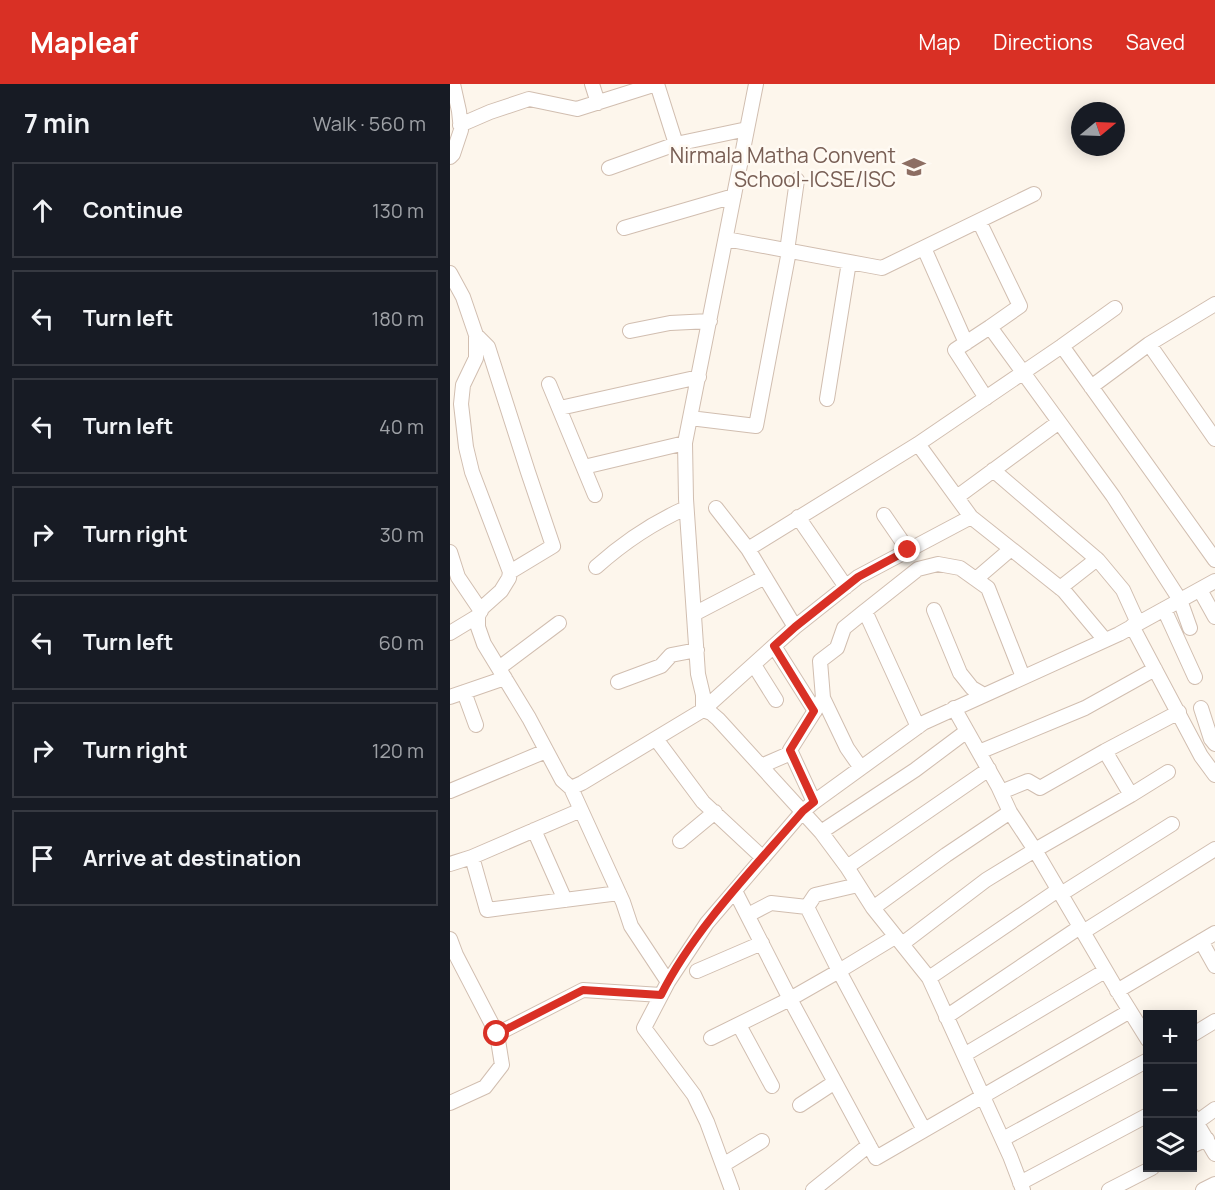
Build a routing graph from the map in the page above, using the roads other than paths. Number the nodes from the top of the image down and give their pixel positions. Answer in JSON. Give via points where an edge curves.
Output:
{"nodes":[{"id":1,"x":453,"y":84,"type":"edge"},
{"id":2,"x":592,"y":84,"type":"edge"},
{"id":3,"x":656,"y":84,"type":"edge"},
{"id":4,"x":756,"y":84,"type":"edge"},
{"id":5,"x":598,"y":103,"type":"junction"},
{"id":6,"x":460,"y":125,"type":"junction"},
{"id":7,"x":747,"y":129,"type":"junction"},
{"id":8,"x":676,"y":144,"type":"junction"},
{"id":9,"x":450,"y":157,"type":"edge"},
{"id":10,"x":609,"y":168,"type":"dead end"},
{"id":11,"x":796,"y":180,"type":"dead end"},
{"id":12,"x":1034,"y":194,"type":"dead end"},
{"id":13,"x":734,"y":196,"type":"junction"},
{"id":14,"x":979,"y":221,"type":"junction"},
{"id":15,"x":624,"y":228,"type":"dead end"},
{"id":16,"x":726,"y":239,"type":"junction"},
{"id":17,"x":924,"y":248,"type":"junction"},
{"id":18,"x":788,"y":251,"type":"junction"},
{"id":19,"x":849,"y":262,"type":"junction"},
{"id":20,"x":450,"y":273,"type":"edge"},
{"id":21,"x":1115,"y":308,"type":"dead end"},
{"id":22,"x":1213,"y":309,"type":"edge"},
{"id":23,"x":710,"y":321,"type":"junction"},
{"id":24,"x":990,"y":327,"type":"junction"},
{"id":25,"x":630,"y":331,"type":"dead end"},
{"id":26,"x":476,"y":335,"type":"junction"},
{"id":27,"x":966,"y":343,"type":"junction"},
{"id":28,"x":1149,"y":344,"type":"junction"},
{"id":29,"x":1062,"y":346,"type":"junction"},
{"id":30,"x":1023,"y":373,"type":"junction"},
{"id":31,"x":699,"y":376,"type":"junction"},
{"id":32,"x":549,"y":384,"type":"dead end"},
{"id":33,"x":1091,"y":387,"type":"junction"},
{"id":34,"x":986,"y":398,"type":"junction"},
{"id":35,"x":826,"y":399,"type":"dead end"},
{"id":36,"x":560,"y":408,"type":"junction"},
{"id":37,"x":690,"y":418,"type":"junction"},
{"id":38,"x":457,"y":422,"type":"edge"},
{"id":39,"x":1059,"y":422,"type":"junction"},
{"id":40,"x":1215,"y":439,"type":"edge"},
{"id":41,"x":686,"y":443,"type":"junction"},
{"id":42,"x":918,"y":444,"type":"junction"},
{"id":43,"x":584,"y":467,"type":"junction"},
{"id":44,"x":993,"y":470,"type":"junction"},
{"id":45,"x":595,"y":495,"type":"dead end"},
{"id":46,"x":957,"y":497,"type":"junction"},
{"id":47,"x":686,"y":508,"type":"junction"},
{"id":48,"x":716,"y":508,"type":"dead end"},
{"id":49,"x":884,"y":515,"type":"dead end"},
{"id":50,"x":798,"y":517,"type":"junction"},
{"id":51,"x":971,"y":517,"type":"junction"},
{"id":52,"x":748,"y":549,"type":"junction"},
{"id":53,"x":1011,"y":549,"type":"junction"},
{"id":54,"x":908,"y":550,"type":"junction"},
{"id":55,"x":450,"y":552,"type":"edge"},
{"id":56,"x":1097,"y":559,"type":"junction"},
{"id":57,"x":1215,"y":561,"type":"edge"},
{"id":58,"x":596,"y":567,"type":"dead end"},
{"id":59,"x":510,"y":572,"type":"junction"},
{"id":60,"x":765,"y":577,"type":"junction"},
{"id":61,"x":976,"y":579,"type":"junction"},
{"id":62,"x":1215,"y":581,"type":"edge"},
{"id":63,"x":846,"y":587,"type":"junction"},
{"id":64,"x":1060,"y":588,"type":"junction"},
{"id":65,"x":1200,"y":590,"type":"junction"},
{"id":66,"x":1180,"y":600,"type":"junction"},
{"id":67,"x":934,"y":609,"type":"dead end"},
{"id":68,"x":1164,"y":609,"type":"junction"},
{"id":69,"x":865,"y":611,"type":"junction"},
{"id":70,"x":479,"y":613,"type":"junction"},
{"id":71,"x":694,"y":614,"type":"junction"},
{"id":72,"x":1215,"y":617,"type":"edge"},
{"id":73,"x":559,"y":623,"type":"dead end"},
{"id":74,"x":1135,"y":625,"type":"junction"},
{"id":75,"x":795,"y":627,"type":"junction"},
{"id":76,"x":1190,"y":628,"type":"dead end"},
{"id":77,"x":450,"y":633,"type":"edge"},
{"id":78,"x":1105,"y":640,"type":"junction"},
{"id":79,"x":774,"y":646,"type":"junction"},
{"id":80,"x":697,"y":650,"type":"junction"},
{"id":81,"x":754,"y":665,"type":"junction"},
{"id":82,"x":1155,"y":669,"type":"junction"},
{"id":83,"x":502,"y":673,"type":"junction"},
{"id":84,"x":1023,"y":677,"type":"junction"},
{"id":85,"x":1195,"y":677,"type":"dead end"},
{"id":86,"x":618,"y":682,"type":"dead end"},
{"id":87,"x":464,"y":692,"type":"junction"},
{"id":88,"x":984,"y":695,"type":"junction"},
{"id":89,"x":450,"y":697,"type":"edge"},
{"id":90,"x":823,"y":698,"type":"junction"},
{"id":91,"x":776,"y":700,"type":"dead end"},
{"id":92,"x":954,"y":708,"type":"junction"},
{"id":93,"x":1201,"y":708,"type":"dead end"},
{"id":94,"x":704,"y":710,"type":"junction"},
{"id":95,"x":814,"y":711,"type":"junction"},
{"id":96,"x":1179,"y":712,"type":"junction"},
{"id":97,"x":476,"y":725,"type":"dead end"},
{"id":98,"x":918,"y":726,"type":"junction"},
{"id":99,"x":967,"y":730,"type":"junction"},
{"id":100,"x":656,"y":739,"type":"junction"},
{"id":101,"x":1215,"y":744,"type":"edge"},
{"id":102,"x":546,"y":751,"type":"junction"},
{"id":103,"x":1105,"y":751,"type":"junction"},
{"id":104,"x":979,"y":752,"type":"junction"},
{"id":105,"x":791,"y":753,"type":"junction"},
{"id":106,"x":761,"y":766,"type":"junction"},
{"id":107,"x":861,"y":768,"type":"junction"},
{"id":108,"x":989,"y":770,"type":"junction"},
{"id":109,"x":1168,"y":772,"type":"dead end"},
{"id":110,"x":1215,"y":775,"type":"edge"},
{"id":111,"x":571,"y":788,"type":"junction"},
{"id":112,"x":450,"y":791,"type":"edge"},
{"id":113,"x":1001,"y":792,"type":"junction"},
{"id":114,"x":1131,"y":795,"type":"junction"},
{"id":115,"x":814,"y":802,"type":"junction"},
{"id":116,"x":581,"y":810,"type":"junction"},
{"id":117,"x":803,"y":811,"type":"junction"},
{"id":118,"x":1010,"y":812,"type":"junction"},
{"id":119,"x":715,"y":813,"type":"junction"},
{"id":120,"x":1172,"y":824,"type":"dead end"},
{"id":121,"x":534,"y":830,"type":"junction"},
{"id":122,"x":821,"y":832,"type":"junction"},
{"id":123,"x":680,"y":841,"type":"dead end"},
{"id":124,"x":1215,"y":849,"type":"edge"},
{"id":125,"x":1035,"y":850,"type":"junction"},
{"id":126,"x":472,"y":857,"type":"junction"},
{"id":127,"x":763,"y":858,"type":"junction"},
{"id":128,"x":450,"y":864,"type":"edge"},
{"id":129,"x":847,"y":867,"type":"junction"},
{"id":130,"x":858,"y":885,"type":"junction"},
{"id":131,"x":735,"y":891,"type":"junction"},
{"id":132,"x":1060,"y":892,"type":"junction"},
{"id":133,"x":619,"y":893,"type":"junction"},
{"id":134,"x":565,"y":900,"type":"junction"},
{"id":135,"x":807,"y":907,"type":"junction"},
{"id":136,"x":873,"y":908,"type":"junction"},
{"id":137,"x":748,"y":915,"type":"junction"},
{"id":138,"x":1082,"y":930,"type":"junction"},
{"id":139,"x":1215,"y":933,"type":"edge"},
{"id":140,"x":450,"y":939,"type":"edge"},
{"id":141,"x":898,"y":941,"type":"junction"},
{"id":142,"x":1201,"y":941,"type":"junction"},
{"id":143,"x":762,"y":943,"type":"junction"},
{"id":144,"x":453,"y":955,"type":"edge"},
{"id":145,"x":1215,"y":966,"type":"edge"},
{"id":146,"x":697,"y":971,"type":"dead end"},
{"id":147,"x":839,"y":971,"type":"junction"},
{"id":148,"x":1106,"y":971,"type":"junction"},
{"id":149,"x":929,"y":978,"type":"junction"},
{"id":150,"x":668,"y":982,"type":"junction"},
{"id":151,"x":1118,"y":991,"type":"junction"},
{"id":152,"x":661,"y":995,"type":"junction"},
{"id":153,"x":790,"y":999,"type":"junction"},
{"id":154,"x":1130,"y":1011,"type":"junction"},
{"id":155,"x":946,"y":1017,"type":"junction"},
{"id":156,"x":1215,"y":1022,"type":"edge"},
{"id":157,"x":739,"y":1024,"type":"junction"},
{"id":158,"x":1143,"y":1032,"type":"edge"},
{"id":159,"x":1197,"y":1032,"type":"edge"},
{"id":160,"x":497,"y":1034,"type":"junction"},
{"id":161,"x":711,"y":1038,"type":"dead end"},
{"id":162,"x":964,"y":1055,"type":"junction"},
{"id":163,"x":1143,"y":1063,"type":"edge"},
{"id":164,"x":835,"y":1082,"type":"junction"},
{"id":165,"x":772,"y":1086,"type":"dead end"},
{"id":166,"x":982,"y":1096,"type":"junction"},
{"id":167,"x":450,"y":1103,"type":"edge"},
{"id":168,"x":800,"y":1105,"type":"dead end"},
{"id":169,"x":1215,"y":1109,"type":"edge"},
{"id":170,"x":1197,"y":1117,"type":"edge"},
{"id":171,"x":1143,"y":1118,"type":"edge"},
{"id":172,"x":1197,"y":1122,"type":"edge"},
{"id":173,"x":924,"y":1130,"type":"junction"},
{"id":174,"x":1207,"y":1139,"type":"junction"},
{"id":175,"x":1003,"y":1140,"type":"junction"},
{"id":176,"x":762,"y":1141,"type":"dead end"},
{"id":177,"x":1197,"y":1144,"type":"edge"},
{"id":178,"x":869,"y":1145,"type":"junction"},
{"id":179,"x":1215,"y":1154,"type":"edge"},
{"id":180,"x":723,"y":1165,"type":"junction"},
{"id":181,"x":1143,"y":1172,"type":"edge"},
{"id":182,"x":1215,"y":1184,"type":"edge"},
{"id":183,"x":1022,"y":1186,"type":"edge"},
{"id":184,"x":732,"y":1190,"type":"edge"},
{"id":185,"x":813,"y":1190,"type":"edge"},
{"id":186,"x":1109,"y":1190,"type":"edge"},
{"id":187,"x":1203,"y":1190,"type":"edge"}],
"edges":[{"from":1,"to":6,"type":"street"},
{"from":2,"to":5,"type":"street"},
{"from":3,"to":5,"type":"street"},
{"from":3,"to":8,"type":"street"},
{"from":4,"to":7,"type":"street"},
{"from":5,"to":6,"type":"street","via":[[577,109],[530,99]]},
{"from":6,"to":9,"type":"street"},
{"from":7,"to":8,"type":"street"},
{"from":7,"to":13,"type":"street"},
{"from":8,"to":10,"type":"street"},
{"from":11,"to":18,"type":"street"},
{"from":12,"to":14,"type":"street"},
{"from":13,"to":15,"type":"street"},
{"from":13,"to":16,"type":"street"},
{"from":14,"to":17,"type":"street"},
{"from":14,"to":24,"type":"street","via":[[1020,306]]},
{"from":16,"to":18,"type":"street"},
{"from":16,"to":23,"type":"street"},
{"from":17,"to":19,"type":"street","via":[[882,268]]},
{"from":17,"to":27,"type":"street"},
{"from":18,"to":19,"type":"street"},
{"from":18,"to":37,"type":"street","via":[[756,426]]},
{"from":19,"to":35,"type":"street"},
{"from":20,"to":26,"type":"street"},
{"from":21,"to":29,"type":"street"},
{"from":22,"to":28,"type":"street"},
{"from":23,"to":25,"type":"street"},
{"from":23,"to":31,"type":"street"},
{"from":24,"to":27,"type":"street"},
{"from":24,"to":30,"type":"street"},
{"from":26,"to":38,"type":"street","via":[[476,358],[463,385]]},
{"from":26,"to":59,"type":"street","via":[[489,346],[553,546]]},
{"from":27,"to":34,"type":"street","via":[[955,350]]},
{"from":28,"to":33,"type":"street"},
{"from":28,"to":40,"type":"street"},
{"from":29,"to":30,"type":"street"},
{"from":29,"to":33,"type":"street"},
{"from":30,"to":34,"type":"street"},
{"from":30,"to":39,"type":"street"},
{"from":31,"to":36,"type":"street"},
{"from":31,"to":37,"type":"street"},
{"from":32,"to":36,"type":"street"},
{"from":33,"to":57,"type":"street"},
{"from":34,"to":42,"type":"street"},
{"from":36,"to":43,"type":"street"},
{"from":37,"to":41,"type":"street"},
{"from":38,"to":59,"type":"street"},
{"from":39,"to":44,"type":"street"},
{"from":39,"to":66,"type":"street","via":[[1113,496]]},
{"from":41,"to":43,"type":"street"},
{"from":41,"to":47,"type":"street"},
{"from":42,"to":46,"type":"street"},
{"from":42,"to":50,"type":"street"},
{"from":43,"to":45,"type":"street"},
{"from":44,"to":46,"type":"street"},
{"from":44,"to":56,"type":"street"},
{"from":46,"to":51,"type":"street"},
{"from":47,"to":58,"type":"street","via":[[659,520],[615,549]]},
{"from":47,"to":71,"type":"street"},
{"from":48,"to":52,"type":"street"},
{"from":49,"to":54,"type":"street"},
{"from":50,"to":52,"type":"street"},
{"from":50,"to":63,"type":"street"},
{"from":51,"to":53,"type":"street"},
{"from":51,"to":54,"type":"street"},
{"from":52,"to":60,"type":"street"},
{"from":53,"to":61,"type":"street"},
{"from":53,"to":64,"type":"street"},
{"from":54,"to":63,"type":"street"},
{"from":55,"to":70,"type":"street","via":[[458,577]]},
{"from":56,"to":64,"type":"street"},
{"from":56,"to":74,"type":"street","via":[[1123,590]]},
{"from":59,"to":70,"type":"street","via":[[501,591]]},
{"from":60,"to":71,"type":"street"},
{"from":60,"to":75,"type":"street"},
{"from":61,"to":69,"type":"street","via":[[960,568],[938,564],[918,568]]},
{"from":61,"to":84,"type":"street","via":[[988,588]]},
{"from":62,"to":65,"type":"street"},
{"from":63,"to":75,"type":"street"},
{"from":64,"to":78,"type":"street"},
{"from":65,"to":66,"type":"street"},
{"from":65,"to":72,"type":"street"},
{"from":66,"to":68,"type":"street"},
{"from":66,"to":76,"type":"street"},
{"from":67,"to":88,"type":"street","via":[[960,673]]},
{"from":68,"to":74,"type":"street"},
{"from":68,"to":85,"type":"street"},
{"from":69,"to":90,"type":"street","via":[[844,628],[837,648],[820,661]]},
{"from":69,"to":98,"type":"street"},
{"from":70,"to":77,"type":"street"},
{"from":70,"to":83,"type":"street","via":[[478,627],[484,644]]},
{"from":71,"to":80,"type":"street"},
{"from":73,"to":83,"type":"street"},
{"from":74,"to":78,"type":"street"},
{"from":74,"to":82,"type":"street"},
{"from":75,"to":79,"type":"street"},
{"from":78,"to":84,"type":"street"},
{"from":79,"to":81,"type":"street"},
{"from":79,"to":95,"type":"street"},
{"from":80,"to":86,"type":"street","via":[[671,655],[661,666]]},
{"from":80,"to":94,"type":"street"},
{"from":81,"to":91,"type":"street"},
{"from":81,"to":94,"type":"street"},
{"from":82,"to":96,"type":"street"},
{"from":82,"to":104,"type":"street","via":[[1085,708]]},
{"from":83,"to":87,"type":"street"},
{"from":83,"to":102,"type":"street"},
{"from":84,"to":88,"type":"street"},
{"from":87,"to":89,"type":"street"},
{"from":87,"to":97,"type":"street"},
{"from":88,"to":92,"type":"street"},
{"from":90,"to":95,"type":"street"},
{"from":90,"to":107,"type":"street"},
{"from":92,"to":98,"type":"street"},
{"from":92,"to":99,"type":"street"},
{"from":93,"to":101,"type":"street"},
{"from":94,"to":100,"type":"street"},
{"from":94,"to":106,"type":"street","via":[[718,718]]},
{"from":95,"to":105,"type":"street"},
{"from":96,"to":103,"type":"street"},
{"from":96,"to":110,"type":"street"},
{"from":98,"to":107,"type":"street"},
{"from":99,"to":104,"type":"street"},
{"from":99,"to":122,"type":"street","via":[[915,770]]},
{"from":100,"to":111,"type":"street"},
{"from":100,"to":119,"type":"street"},
{"from":102,"to":111,"type":"street","via":[[561,780]]},
{"from":102,"to":112,"type":"street"},
{"from":103,"to":113,"type":"street","via":[[1040,788],[1028,782]]},
{"from":103,"to":114,"type":"street"},
{"from":104,"to":108,"type":"street"},
{"from":105,"to":106,"type":"street"},
{"from":105,"to":115,"type":"street"},
{"from":106,"to":117,"type":"street"},
{"from":107,"to":115,"type":"street"},
{"from":108,"to":113,"type":"street"},
{"from":108,"to":129,"type":"street"},
{"from":109,"to":114,"type":"street"},
{"from":111,"to":116,"type":"street"},
{"from":113,"to":118,"type":"street"},
{"from":114,"to":125,"type":"street"},
{"from":115,"to":117,"type":"street"},
{"from":116,"to":121,"type":"street"},
{"from":116,"to":133,"type":"street"},
{"from":117,"to":122,"type":"street"},
{"from":117,"to":127,"type":"street"},
{"from":118,"to":125,"type":"street"},
{"from":118,"to":136,"type":"street"},
{"from":119,"to":123,"type":"street"},
{"from":119,"to":127,"type":"street"},
{"from":120,"to":132,"type":"street"},
{"from":121,"to":126,"type":"street"},
{"from":121,"to":134,"type":"street"},
{"from":122,"to":129,"type":"street"},
{"from":124,"to":138,"type":"street"},
{"from":125,"to":132,"type":"street"},
{"from":125,"to":141,"type":"street"},
{"from":126,"to":128,"type":"street"},
{"from":126,"to":134,"type":"street","via":[[487,910]]},
{"from":127,"to":131,"type":"street"},
{"from":129,"to":130,"type":"street"},
{"from":130,"to":135,"type":"street","via":[[815,895]]},
{"from":130,"to":136,"type":"street"},
{"from":131,"to":137,"type":"street"},
{"from":131,"to":150,"type":"street","via":[[707,923]]},
{"from":132,"to":138,"type":"street"},
{"from":132,"to":149,"type":"street"},
{"from":133,"to":134,"type":"street"},
{"from":133,"to":150,"type":"street","via":[[631,926]]},
{"from":135,"to":137,"type":"street","via":[[771,903]]},
{"from":135,"to":147,"type":"street"},
{"from":136,"to":141,"type":"street"},
{"from":137,"to":143,"type":"street"},
{"from":138,"to":148,"type":"street"},
{"from":138,"to":155,"type":"street"},
{"from":139,"to":142,"type":"street"},
{"from":140,"to":144,"type":"street"},
{"from":141,"to":147,"type":"street"},
{"from":141,"to":149,"type":"street"},
{"from":142,"to":145,"type":"street"},
{"from":142,"to":151,"type":"street"},
{"from":143,"to":146,"type":"street"},
{"from":143,"to":153,"type":"street"},
{"from":144,"to":160,"type":"street"},
{"from":147,"to":153,"type":"street"},
{"from":147,"to":173,"type":"street"},
{"from":148,"to":151,"type":"street"},
{"from":148,"to":162,"type":"street"},
{"from":149,"to":155,"type":"street"},
{"from":150,"to":152,"type":"street"},
{"from":151,"to":154,"type":"street"},
{"from":152,"to":160,"type":"street","via":[[583,990]]},
{"from":152,"to":180,"type":"street","via":[[644,1028],[694,1095]]},
{"from":153,"to":157,"type":"street"},
{"from":153,"to":164,"type":"street"},
{"from":154,"to":158,"type":"street"},
{"from":154,"to":166,"type":"street"},
{"from":155,"to":162,"type":"street"},
{"from":156,"to":159,"type":"street"},
{"from":157,"to":161,"type":"street"},
{"from":157,"to":165,"type":"street"},
{"from":160,"to":167,"type":"street","via":[[502,1065],[485,1087]]},
{"from":162,"to":166,"type":"street"},
{"from":163,"to":175,"type":"street"},
{"from":164,"to":168,"type":"street"},
{"from":164,"to":178,"type":"street"},
{"from":166,"to":173,"type":"street"},
{"from":166,"to":175,"type":"street"},
{"from":169,"to":170,"type":"street"},
{"from":171,"to":183,"type":"street"},
{"from":172,"to":174,"type":"street"},
{"from":173,"to":178,"type":"street","via":[[876,1158]]},
{"from":174,"to":177,"type":"street"},
{"from":174,"to":179,"type":"street"},
{"from":175,"to":183,"type":"street"},
{"from":176,"to":180,"type":"street"},
{"from":178,"to":185,"type":"street"},
{"from":180,"to":184,"type":"street"},
{"from":181,"to":186,"type":"street"},
{"from":182,"to":187,"type":"street"}]}
